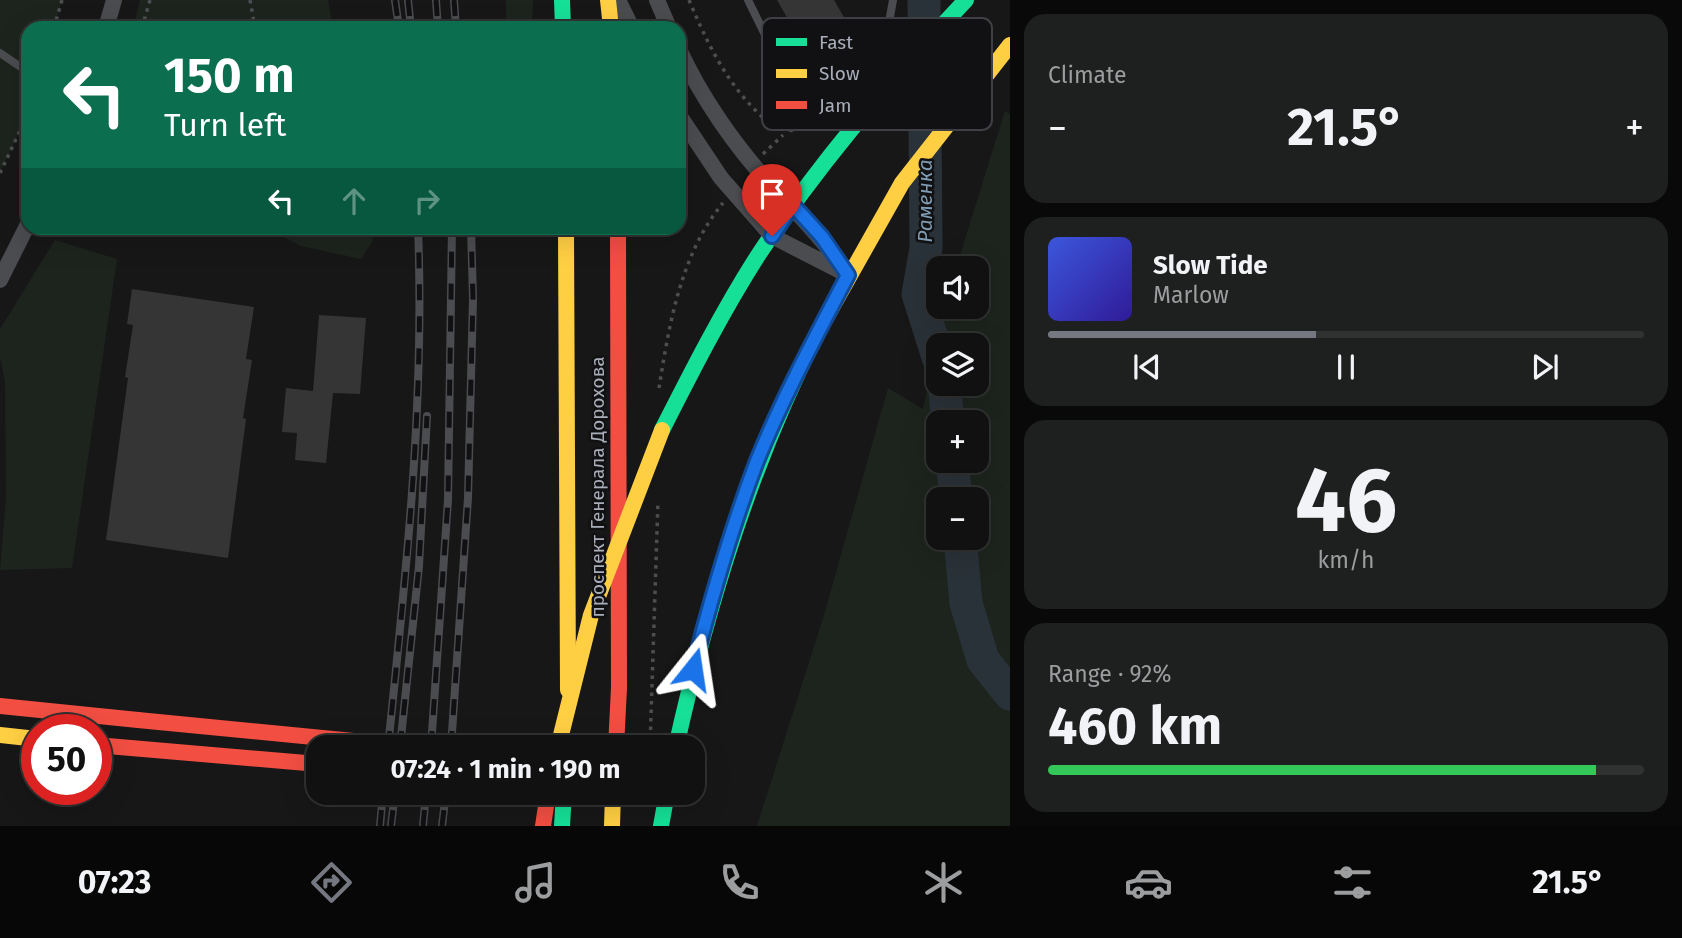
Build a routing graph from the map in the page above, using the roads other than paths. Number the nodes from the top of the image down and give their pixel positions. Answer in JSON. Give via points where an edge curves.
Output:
{"nodes":[{"id":1,"x":114,"y":0,"type":"edge"},
{"id":2,"x":562,"y":0,"type":"edge"},
{"id":3,"x":608,"y":0,"type":"edge"},
{"id":4,"x":618,"y":0,"type":"edge"},
{"id":5,"x":657,"y":0,"type":"edge"},
{"id":6,"x":748,"y":0,"type":"edge"},
{"id":7,"x":893,"y":0,"type":"edge"},
{"id":8,"x":966,"y":0,"type":"edge"},
{"id":9,"x":890,"y":18,"type":"edge"},
{"id":10,"x":949,"y":18,"type":"edge"},
{"id":11,"x":108,"y":21,"type":"edge"},
{"id":12,"x":563,"y":21,"type":"edge"},
{"id":13,"x":610,"y":21,"type":"edge"},
{"id":14,"x":628,"y":21,"type":"edge"},
{"id":15,"x":666,"y":21,"type":"edge"},
{"id":16,"x":762,"y":28,"type":"edge"},
{"id":17,"x":1010,"y":45,"type":"edge"},
{"id":18,"x":0,"y":53,"type":"edge"},
{"id":19,"x":686,"y":62,"type":"edge"},
{"id":20,"x":21,"y":67,"type":"edge"},
{"id":21,"x":992,"y":68,"type":"edge"},
{"id":22,"x":686,"y":126,"type":"edge"},
{"id":23,"x":848,"y":130,"type":"edge"},
{"id":24,"x":943,"y":130,"type":"edge"},
{"id":25,"x":793,"y":205,"type":"junction"},
{"id":26,"x":22,"y":235,"type":"edge"},
{"id":27,"x":566,"y":235,"type":"edge"},
{"id":28,"x":618,"y":235,"type":"edge"},
{"id":29,"x":772,"y":236,"type":"junction"},
{"id":30,"x":848,"y":275,"type":"junction"},
{"id":31,"x":0,"y":280,"type":"edge"},
{"id":32,"x":0,"y":706,"type":"edge"},
{"id":33,"x":0,"y":735,"type":"edge"},
{"id":34,"x":561,"y":735,"type":"edge"},
{"id":35,"x":566,"y":735,"type":"edge"},
{"id":36,"x":617,"y":735,"type":"edge"},
{"id":37,"x":679,"y":735,"type":"edge"},
{"id":38,"x":306,"y":736,"type":"edge"},
{"id":39,"x":21,"y":737,"type":"edge"},
{"id":40,"x":112,"y":747,"type":"edge"},
{"id":41,"x":306,"y":763,"type":"edge"},
{"id":42,"x":546,"y":805,"type":"edge"},
{"id":43,"x":563,"y":805,"type":"edge"},
{"id":44,"x":613,"y":805,"type":"edge"},
{"id":45,"x":664,"y":805,"type":"edge"},
{"id":46,"x":543,"y":826,"type":"edge"},
{"id":47,"x":562,"y":826,"type":"edge"},
{"id":48,"x":612,"y":826,"type":"edge"},
{"id":49,"x":661,"y":826,"type":"edge"}],
"edges":[{"from":1,"to":11,"type":"street"},
{"from":2,"to":12,"type":"main road"},
{"from":3,"to":13,"type":"main road"},
{"from":4,"to":14,"type":"street"},
{"from":5,"to":15,"type":"street"},
{"from":6,"to":16,"type":"lane"},
{"from":7,"to":9,"type":"lane"},
{"from":8,"to":10,"type":"main road"},
{"from":17,"to":21,"type":"main road"},
{"from":18,"to":20,"type":"lane"},
{"from":19,"to":25,"type":"street","bridge":true,"via":[[723,123],[770,184]]},
{"from":22,"to":29,"type":"street","bridge":true,"via":[[721,178]]},
{"from":23,"to":25,"type":"main road"},
{"from":24,"to":30,"type":"main road","via":[[906,177]]},
{"from":25,"to":29,"type":"main road"},
{"from":25,"to":30,"type":"street","bridge":true},
{"from":26,"to":31,"type":"street"},
{"from":27,"to":35,"type":"main road","name":"проспект Генерала Дорохова"},
{"from":28,"to":36,"type":"main road","name":"проспект Генерала Дорохова"},
{"from":29,"to":30,"type":"street","bridge":true},
{"from":29,"to":34,"type":"main road","bridge":true,"via":[[732,299],[662,430],[591,615]]},
{"from":30,"to":37,"type":"main road","via":[[757,461],[716,582]]},
{"from":32,"to":38,"type":"main road","bridge":true},
{"from":33,"to":39,"type":"main road"},
{"from":40,"to":41,"type":"main road"},
{"from":42,"to":46,"type":"main road"},
{"from":43,"to":47,"type":"main road"},
{"from":44,"to":48,"type":"main road"},
{"from":45,"to":49,"type":"main road"}]}
